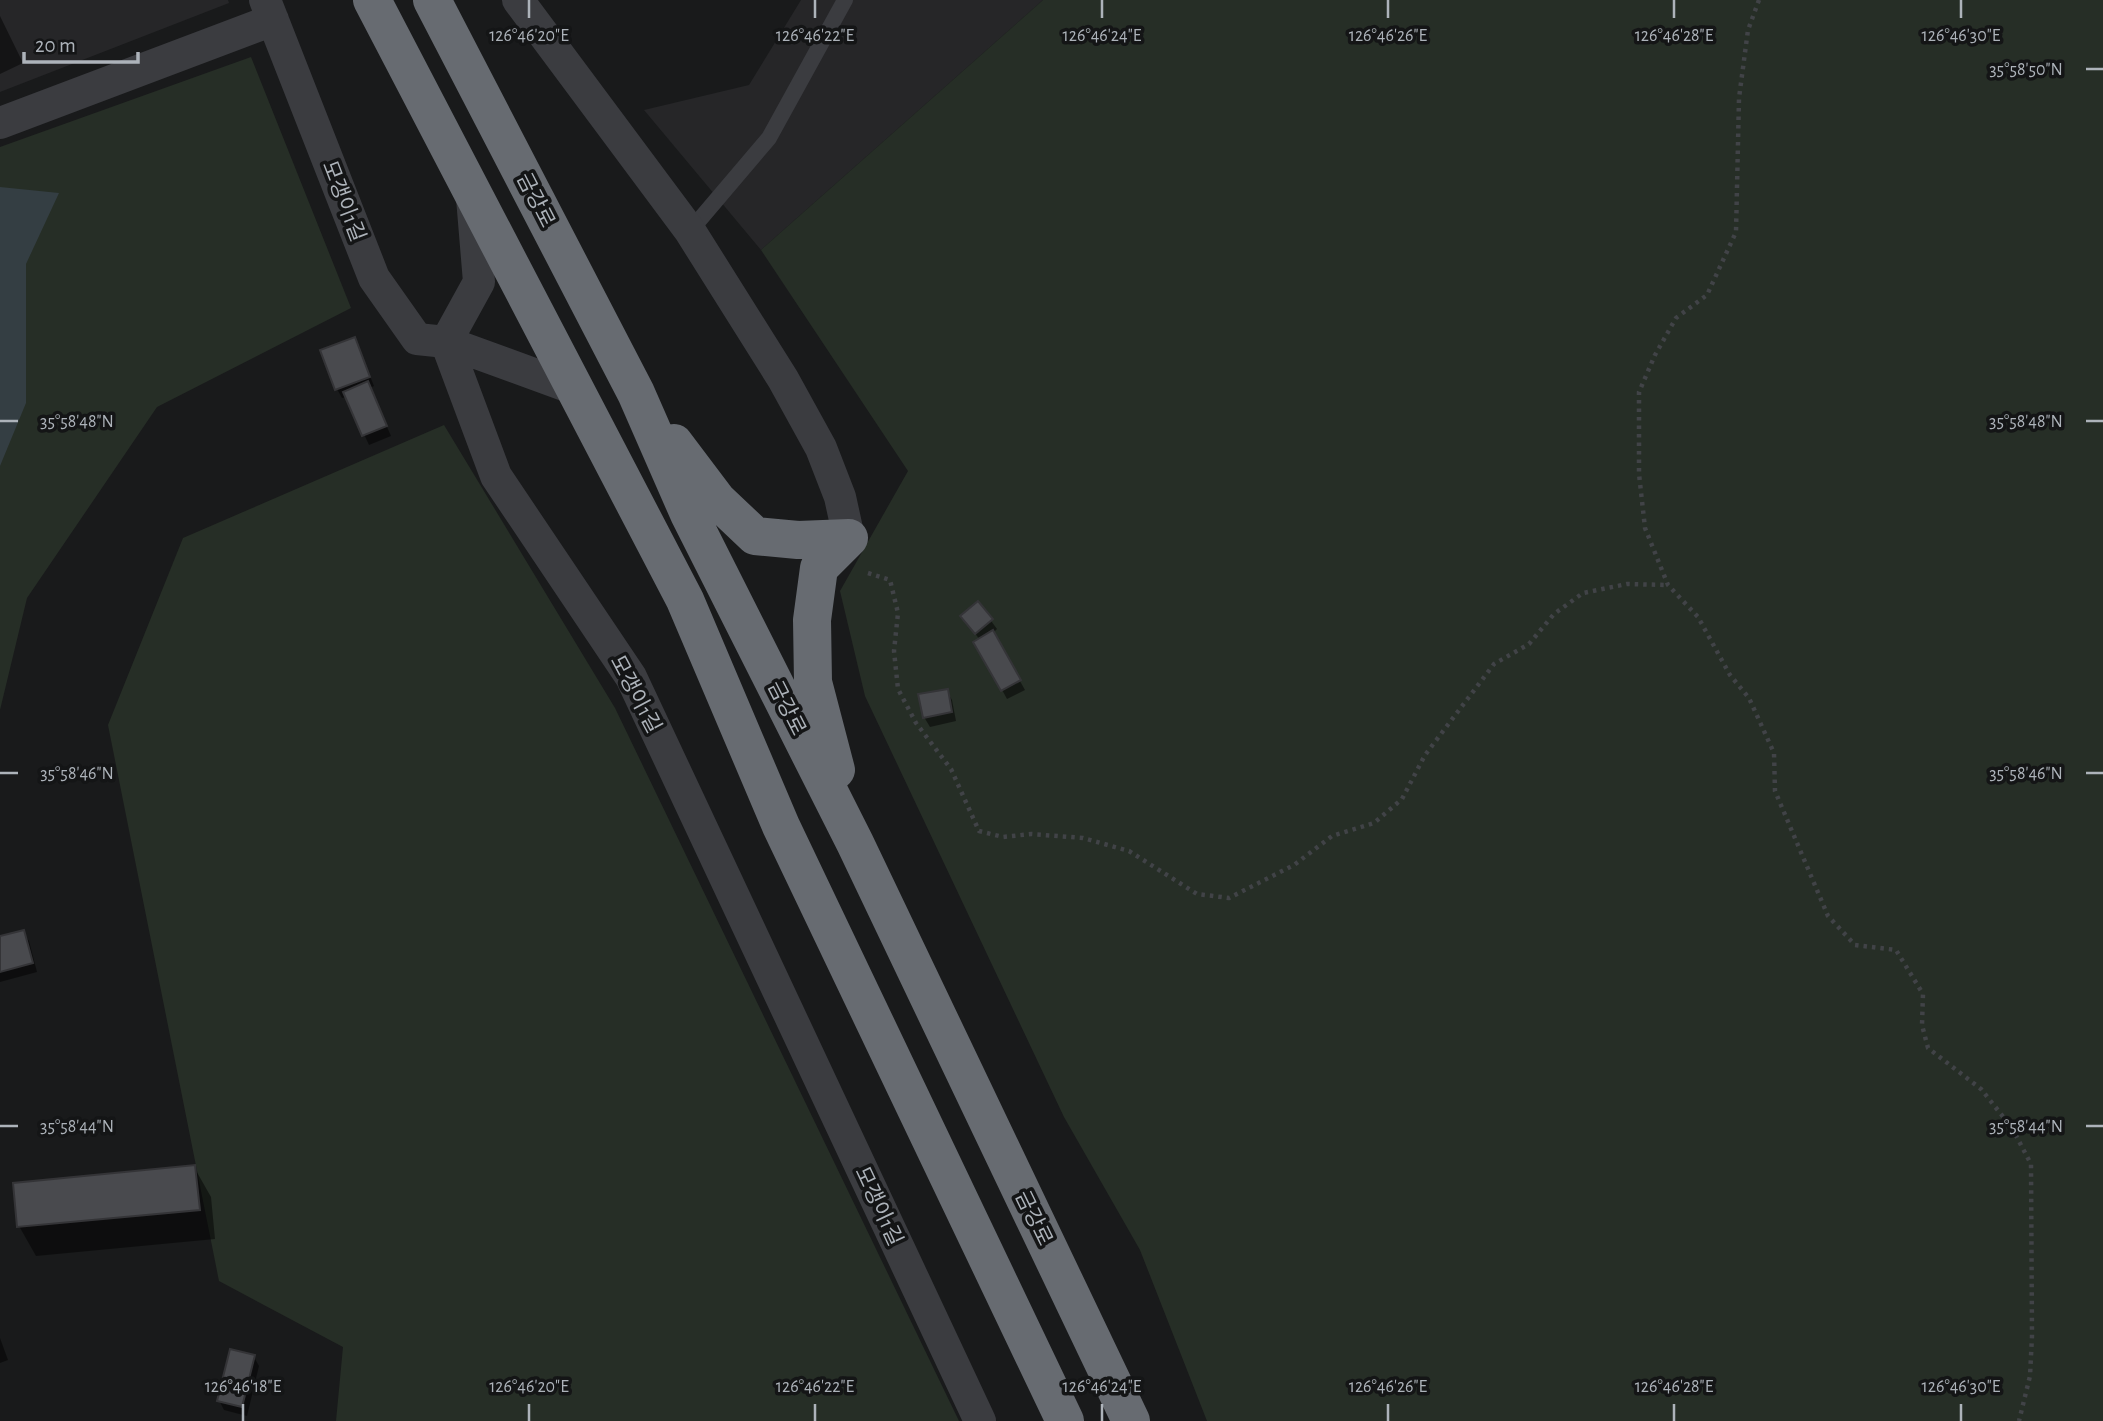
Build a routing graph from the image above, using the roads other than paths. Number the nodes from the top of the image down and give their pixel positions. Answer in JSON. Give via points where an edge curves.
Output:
{"nodes":[{"id":1,"x":372,"y":0,"type":"edge"},
{"id":2,"x":432,"y":0,"type":"edge"},
{"id":3,"x":518,"y":0,"type":"edge"},
{"id":4,"x":845,"y":0,"type":"edge"},
{"id":5,"x":269,"y":10,"type":"edge"},
{"id":6,"x":0,"y":123,"type":"edge"},
{"id":7,"x":471,"y":189,"type":"junction"},
{"id":8,"x":690,"y":231,"type":"junction"},
{"id":9,"x":446,"y":342,"type":"junction"},
{"id":10,"x":575,"y":389,"type":"junction"},
{"id":11,"x":636,"y":393,"type":"junction"},
{"id":12,"x":849,"y":538,"type":"junction"},
{"id":13,"x":855,"y":843,"type":"junction"},
{"id":14,"x":980,"y":1421,"type":"edge"},
{"id":15,"x":1065,"y":1421,"type":"edge"},
{"id":16,"x":1131,"y":1421,"type":"edge"}],
"edges":[{"from":1,"to":7,"type":"highway"},
{"from":2,"to":11,"type":"highway","name":"금강로"},
{"from":3,"to":8,"type":"street"},
{"from":4,"to":8,"type":"lane","via":[[769,138]]},
{"from":5,"to":6,"type":"street"},
{"from":5,"to":9,"type":"street","name":"모갱이1길","via":[[374,278],[417,339]]},
{"from":7,"to":9,"type":"street","via":[[479,282]]},
{"from":7,"to":10,"type":"highway"},
{"from":8,"to":12,"type":"street","via":[[821,448],[840,497]]},
{"from":9,"to":10,"type":"street"},
{"from":9,"to":14,"type":"street","name":"모갱이1길","via":[[496,476],[631,677]]},
{"from":10,"to":15,"type":"highway","via":[[685,600],[781,826]]},
{"from":11,"to":12,"type":"highway","via":[[717,500],[755,536]]},
{"from":11,"to":13,"type":"highway","name":"금강로","via":[[689,514]]},
{"from":12,"to":13,"type":"highway","via":[[819,568],[812,620],[813,682]]},
{"from":13,"to":16,"type":"highway","name":"금강로"}]}
